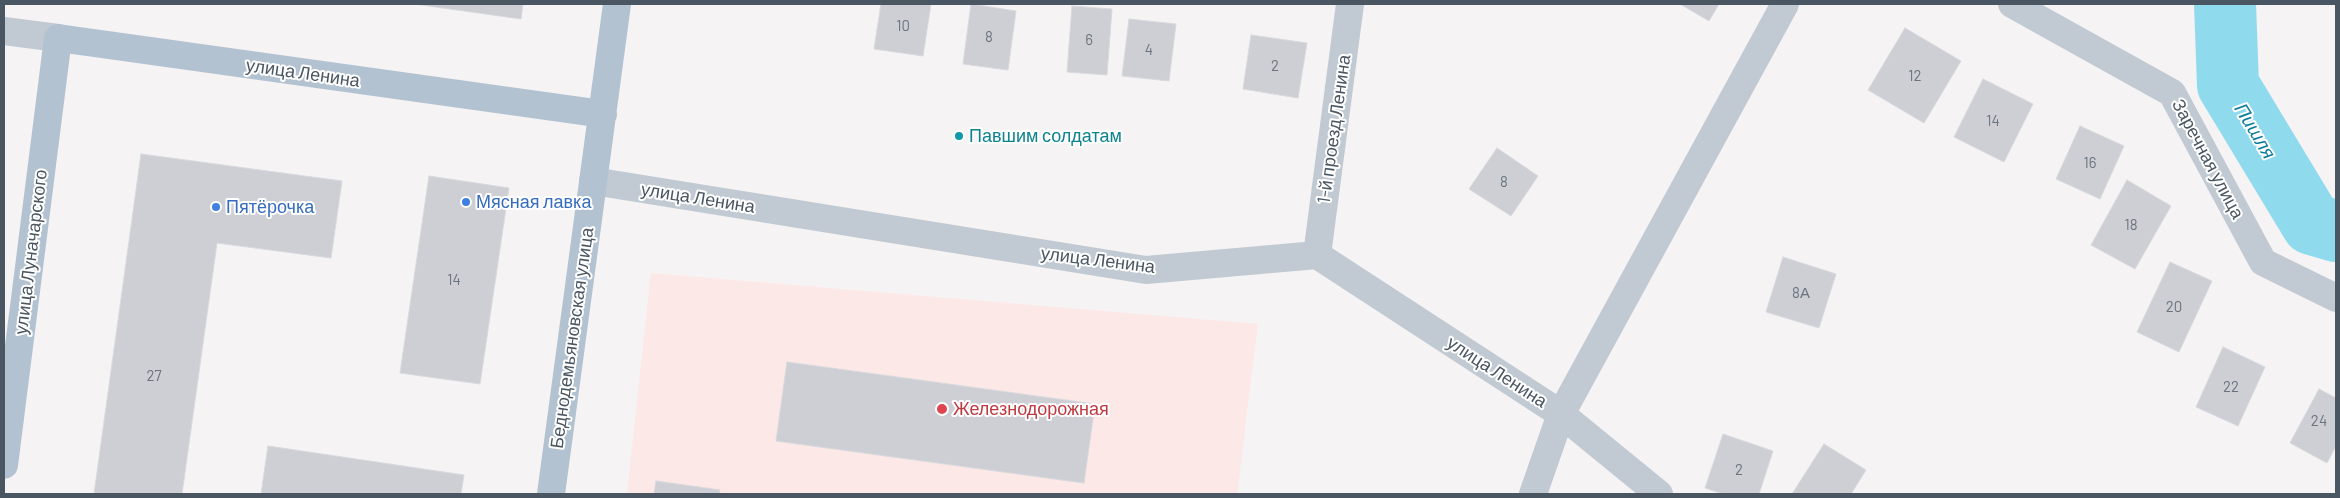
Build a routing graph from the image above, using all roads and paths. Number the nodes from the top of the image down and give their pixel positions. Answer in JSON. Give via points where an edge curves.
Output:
{"nodes":[{"id":1,"x":617,"y":4,"type":"edge"},
{"id":2,"x":1350,"y":4,"type":"edge"},
{"id":3,"x":1785,"y":4,"type":"edge"},
{"id":4,"x":2012,"y":4,"type":"edge"},
{"id":5,"x":4,"y":30,"type":"edge"},
{"id":6,"x":58,"y":38,"type":"junction"},
{"id":7,"x":603,"y":114,"type":"junction"},
{"id":8,"x":593,"y":181,"type":"junction"},
{"id":9,"x":1317,"y":254,"type":"junction"},
{"id":10,"x":2336,"y":298,"type":"edge"},
{"id":11,"x":1561,"y":414,"type":"junction"},
{"id":12,"x":4,"y":464,"type":"edge"},
{"id":13,"x":551,"y":494,"type":"edge"},
{"id":14,"x":1533,"y":494,"type":"edge"},
{"id":15,"x":1659,"y":494,"type":"edge"}],
"edges":[{"from":1,"to":7,"type":"main road","name":"Беднодемьяновская улица"},
{"from":2,"to":9,"type":"street","name":"1-й проезд Ленина"},
{"from":3,"to":11,"type":"street"},
{"from":4,"to":10,"type":"street","name":"Заречная улица","via":[[2172,93],[2262,262]]},
{"from":5,"to":6,"type":"street","name":"улица Ленина"},
{"from":6,"to":7,"type":"main road","name":"улица Ленина"},
{"from":6,"to":12,"type":"main road","name":"улица Луначарского"},
{"from":7,"to":8,"type":"main road","name":"Беднодемьяновская улица"},
{"from":8,"to":9,"type":"street","name":"улица Ленина","via":[[1146,270]]},
{"from":8,"to":13,"type":"main road","name":"Беднодемьяновская улица"},
{"from":9,"to":11,"type":"street","name":"улица Ленина"},
{"from":11,"to":14,"type":"street"},
{"from":11,"to":15,"type":"street","name":"улица Ленина"}]}
